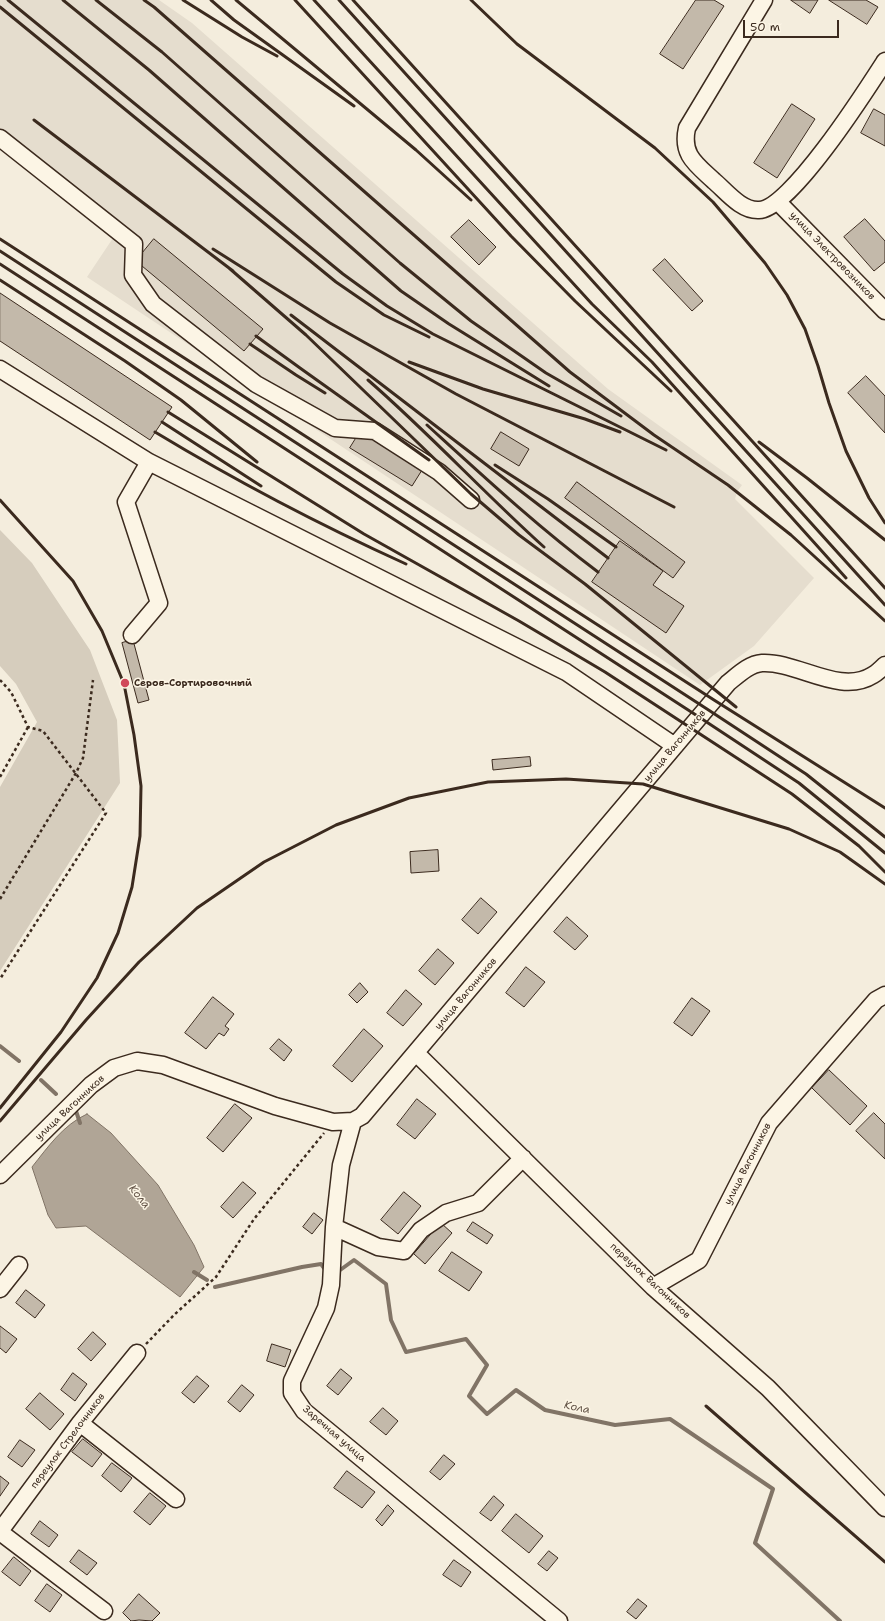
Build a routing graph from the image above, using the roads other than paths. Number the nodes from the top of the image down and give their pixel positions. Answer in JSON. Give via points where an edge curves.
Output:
{"nodes":[{"id":1,"x":764,"y":0,"type":"edge"},
{"id":2,"x":885,"y":62,"type":"edge"},
{"id":3,"x":0,"y":138,"type":"edge"},
{"id":4,"x":778,"y":202,"type":"junction"},
{"id":5,"x":885,"y":311,"type":"edge"},
{"id":6,"x":0,"y":369,"type":"edge"},
{"id":7,"x":149,"y":462,"type":"junction"},
{"id":8,"x":472,"y":500,"type":"dead end"},
{"id":9,"x":132,"y":635,"type":"dead end"},
{"id":10,"x":885,"y":665,"type":"edge"},
{"id":11,"x":675,"y":746,"type":"junction"},
{"id":12,"x":880,"y":998,"type":"edge"},
{"id":13,"x":416,"y":1053,"type":"junction"},
{"id":14,"x":353,"y":1121,"type":"junction"},
{"id":15,"x":523,"y":1158,"type":"junction"},
{"id":16,"x":0,"y":1175,"type":"edge"},
{"id":17,"x":334,"y":1227,"type":"junction"},
{"id":18,"x":19,"y":1265,"type":"dead end"},
{"id":19,"x":654,"y":1287,"type":"junction"},
{"id":20,"x":0,"y":1289,"type":"edge"},
{"id":21,"x":137,"y":1353,"type":"road end"},
{"id":22,"x":80,"y":1423,"type":"junction"},
{"id":23,"x":176,"y":1498,"type":"dead end"},
{"id":24,"x":885,"y":1508,"type":"edge"},
{"id":25,"x":0,"y":1531,"type":"edge"},
{"id":26,"x":104,"y":1611,"type":"dead end"},
{"id":27,"x":559,"y":1621,"type":"edge"}],
"edges":[{"from":1,"to":4,"type":"street","via":[[687,128],[685,139],[686,149],[698,166],[738,202],[748,208],[759,210],[769,208]]},
{"from":2,"to":4,"type":"street","via":[[815,162]]},
{"from":3,"to":8,"type":"street","via":[[134,244],[132,275],[153,304],[256,384],[336,428],[376,431],[439,472]]},
{"from":4,"to":5,"type":"street","name":"улица Электровозников"},
{"from":6,"to":7,"type":"street"},
{"from":7,"to":9,"type":"street","via":[[126,502],[159,604]]},
{"from":7,"to":11,"type":"street","via":[[566,672]]},
{"from":10,"to":11,"type":"street","name":"улица Вагонников","via":[[872,676],[855,682],[836,681],[778,664],[761,663],[745,669],[728,683]]},
{"from":11,"to":13,"type":"street","name":"улица Вагонников"},
{"from":12,"to":19,"type":"street","name":"улица Вагонников","via":[[769,1122],[700,1260]]},
{"from":13,"to":14,"type":"street","name":"улица Вагонников","via":[[362,1116]]},
{"from":13,"to":15,"type":"street","name":"переулок Вагонников"},
{"from":14,"to":16,"type":"street","name":"улица Вагонников","via":[[334,1122],[275,1106],[163,1065],[137,1061],[114,1068],[91,1085]]},
{"from":14,"to":17,"type":"street","name":"Заречная улица","via":[[341,1165]]},
{"from":15,"to":17,"type":"street","via":[[478,1204],[446,1213],[421,1230],[404,1251],[378,1247]]},
{"from":15,"to":19,"type":"street","name":"переулок Вагонников"},
{"from":17,"to":27,"type":"street","name":"Заречная улица","via":[[331,1285],[326,1308],[292,1381],[292,1393],[304,1411]]},
{"from":18,"to":20,"type":"street"},
{"from":19,"to":24,"type":"street","name":"переулок Вагонников","via":[[768,1388]]},
{"from":21,"to":22,"type":"street","name":"переулок Стрелочников"},
{"from":22,"to":23,"type":"street"},
{"from":22,"to":25,"type":"street","name":"переулок Стрелочников"},
{"from":25,"to":26,"type":"street","name":"переулок Стрелочников"}]}
